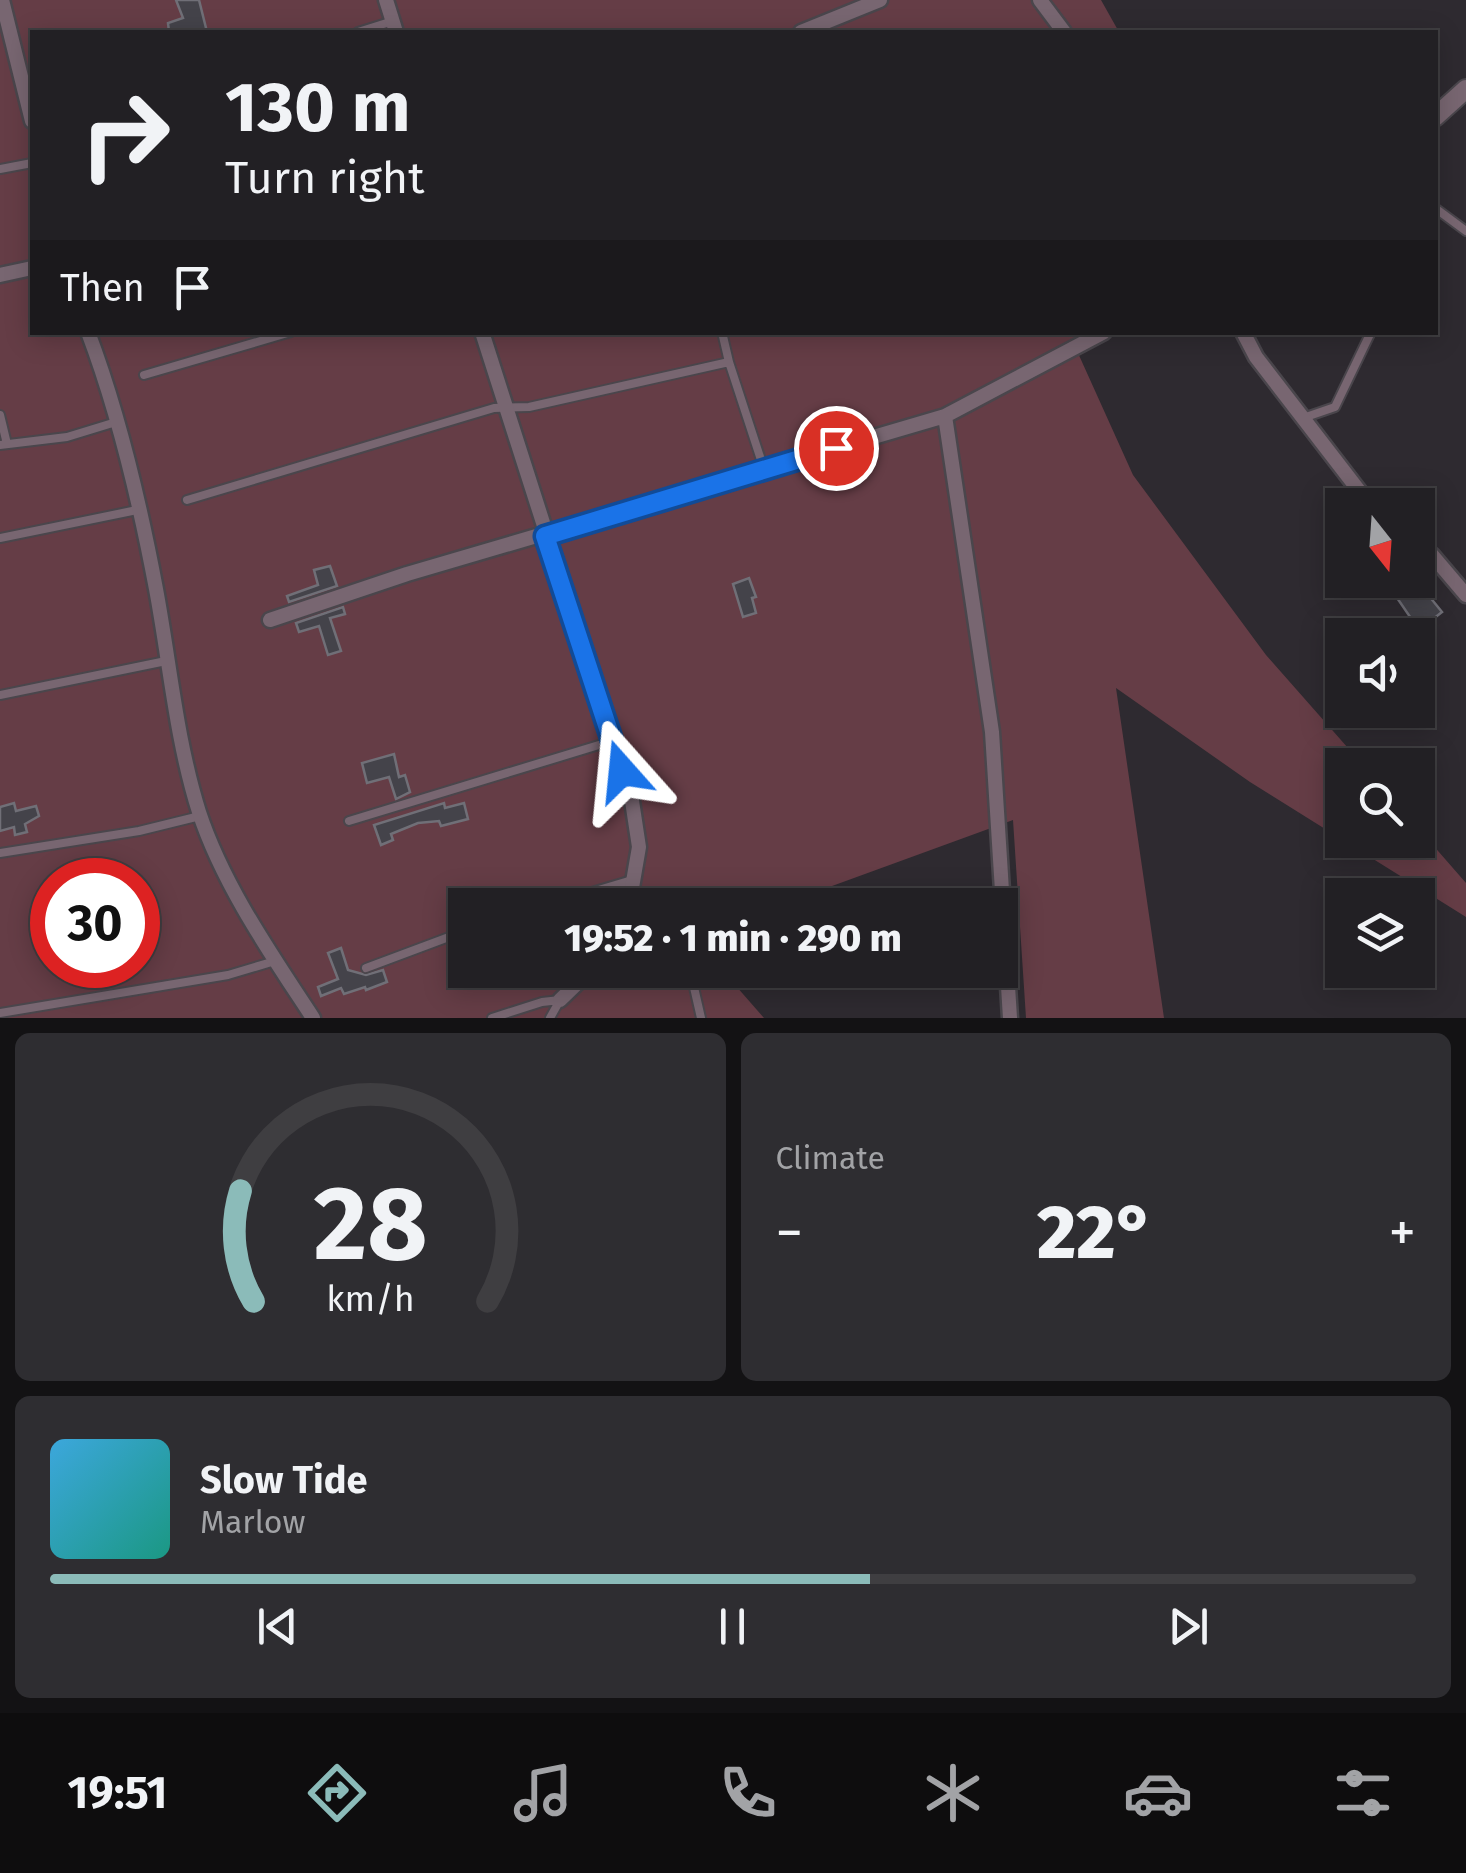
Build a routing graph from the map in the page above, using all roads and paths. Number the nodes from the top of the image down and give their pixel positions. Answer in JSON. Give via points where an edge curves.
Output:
{"nodes":[{"id":1,"x":386,"y":0,"type":"edge"},
{"id":2,"x":880,"y":0,"type":"edge"},
{"id":3,"x":1040,"y":0,"type":"edge"},
{"id":4,"x":2,"y":3,"type":"edge"},
{"id":5,"x":394,"y":27,"type":"edge"},
{"id":6,"x":806,"y":30,"type":"edge"},
{"id":7,"x":1062,"y":30,"type":"edge"},
{"id":8,"x":1466,"y":89,"type":"edge"},
{"id":9,"x":1438,"y":113,"type":"edge"},
{"id":10,"x":30,"y":114,"type":"edge"},
{"id":11,"x":30,"y":163,"type":"edge"},
{"id":12,"x":0,"y":168,"type":"edge"},
{"id":13,"x":1438,"y":210,"type":"edge"},
{"id":14,"x":1466,"y":231,"type":"edge"},
{"id":15,"x":30,"y":268,"type":"edge"},
{"id":16,"x":0,"y":275,"type":"edge"},
{"id":17,"x":89,"y":335,"type":"edge"},
{"id":18,"x":281,"y":335,"type":"edge"},
{"id":19,"x":483,"y":335,"type":"edge"},
{"id":20,"x":723,"y":335,"type":"edge"},
{"id":21,"x":1098,"y":335,"type":"edge"},
{"id":22,"x":1245,"y":335,"type":"edge"},
{"id":23,"x":1369,"y":335,"type":"edge"},
{"id":24,"x":729,"y":362,"type":"junction"},
{"id":25,"x":144,"y":375,"type":"dead end"},
{"id":26,"x":505,"y":408,"type":"junction"},
{"id":27,"x":0,"y":415,"type":"edge"},
{"id":28,"x":945,"y":416,"type":"junction"},
{"id":29,"x":1303,"y":418,"type":"junction"},
{"id":30,"x":116,"y":422,"type":"junction"},
{"id":31,"x":3,"y":444,"type":"edge"},
{"id":32,"x":764,"y":470,"type":"junction"},
{"id":33,"x":1357,"y":488,"type":"edge"},
{"id":34,"x":187,"y":500,"type":"dead end"},
{"id":35,"x":137,"y":510,"type":"junction"},
{"id":36,"x":545,"y":536,"type":"junction"},
{"id":37,"x":0,"y":538,"type":"edge"},
{"id":38,"x":1435,"y":559,"type":"edge"},
{"id":39,"x":1466,"y":595,"type":"edge"},
{"id":40,"x":270,"y":620,"type":"dead end"},
{"id":41,"x":166,"y":660,"type":"junction"},
{"id":42,"x":0,"y":695,"type":"edge"},
{"id":43,"x":612,"y":741,"type":"junction"},
{"id":44,"x":200,"y":816,"type":"junction"},
{"id":45,"x":348,"y":822,"type":"dead end"},
{"id":46,"x":0,"y":852,"type":"edge"},
{"id":47,"x":636,"y":879,"type":"junction"},
{"id":48,"x":606,"y":888,"type":"edge"},
{"id":49,"x":634,"y":888,"type":"edge"},
{"id":50,"x":448,"y":938,"type":"edge"},
{"id":51,"x":276,"y":961,"type":"junction"},
{"id":52,"x":366,"y":968,"type":"dead end"},
{"id":53,"x":573,"y":988,"type":"edge"},
{"id":54,"x":694,"y":988,"type":"edge"},
{"id":55,"x":560,"y":1000,"type":"junction"},
{"id":56,"x":0,"y":1014,"type":"edge"},
{"id":57,"x":312,"y":1018,"type":"edge"},
{"id":58,"x":492,"y":1018,"type":"edge"},
{"id":59,"x":550,"y":1018,"type":"edge"},
{"id":60,"x":701,"y":1018,"type":"edge"},
{"id":61,"x":1010,"y":1018,"type":"edge"}],
"edges":[{"from":1,"to":5,"type":"street"},
{"from":2,"to":6,"type":"street"},
{"from":3,"to":7,"type":"street"},
{"from":4,"to":10,"type":"street"},
{"from":8,"to":9,"type":"street"},
{"from":11,"to":12,"type":"lane"},
{"from":13,"to":14,"type":"lane"},
{"from":15,"to":16,"type":"street"},
{"from":17,"to":30,"type":"street"},
{"from":18,"to":25,"type":"lane"},
{"from":19,"to":26,"type":"street"},
{"from":20,"to":24,"type":"lane"},
{"from":21,"to":28,"type":"street"},
{"from":22,"to":29,"type":"street"},
{"from":23,"to":29,"type":"lane","via":[[1334,407]]},
{"from":24,"to":26,"type":"lane"},
{"from":24,"to":32,"type":"lane"},
{"from":26,"to":34,"type":"lane"},
{"from":26,"to":36,"type":"street"},
{"from":27,"to":31,"type":"lane"},
{"from":28,"to":32,"type":"street"},
{"from":28,"to":61,"type":"street","via":[[992,732]]},
{"from":29,"to":33,"type":"street"},
{"from":30,"to":31,"type":"lane","via":[[67,437]]},
{"from":30,"to":35,"type":"street"},
{"from":32,"to":36,"type":"street"},
{"from":35,"to":37,"type":"lane"},
{"from":35,"to":41,"type":"street"},
{"from":36,"to":40,"type":"street"},
{"from":36,"to":43,"type":"street"},
{"from":38,"to":39,"type":"street"},
{"from":41,"to":42,"type":"lane"},
{"from":41,"to":44,"type":"street"},
{"from":43,"to":45,"type":"lane"},
{"from":43,"to":47,"type":"street","via":[[632,801]]},
{"from":44,"to":46,"type":"lane"},
{"from":44,"to":51,"type":"street"},
{"from":47,"to":48,"type":"lane"},
{"from":47,"to":49,"type":"street"},
{"from":50,"to":52,"type":"lane"},
{"from":51,"to":56,"type":"lane"},
{"from":51,"to":57,"type":"street"},
{"from":53,"to":55,"type":"street"},
{"from":54,"to":60,"type":"lane"},
{"from":55,"to":58,"type":"lane"},
{"from":55,"to":59,"type":"lane"}]}
